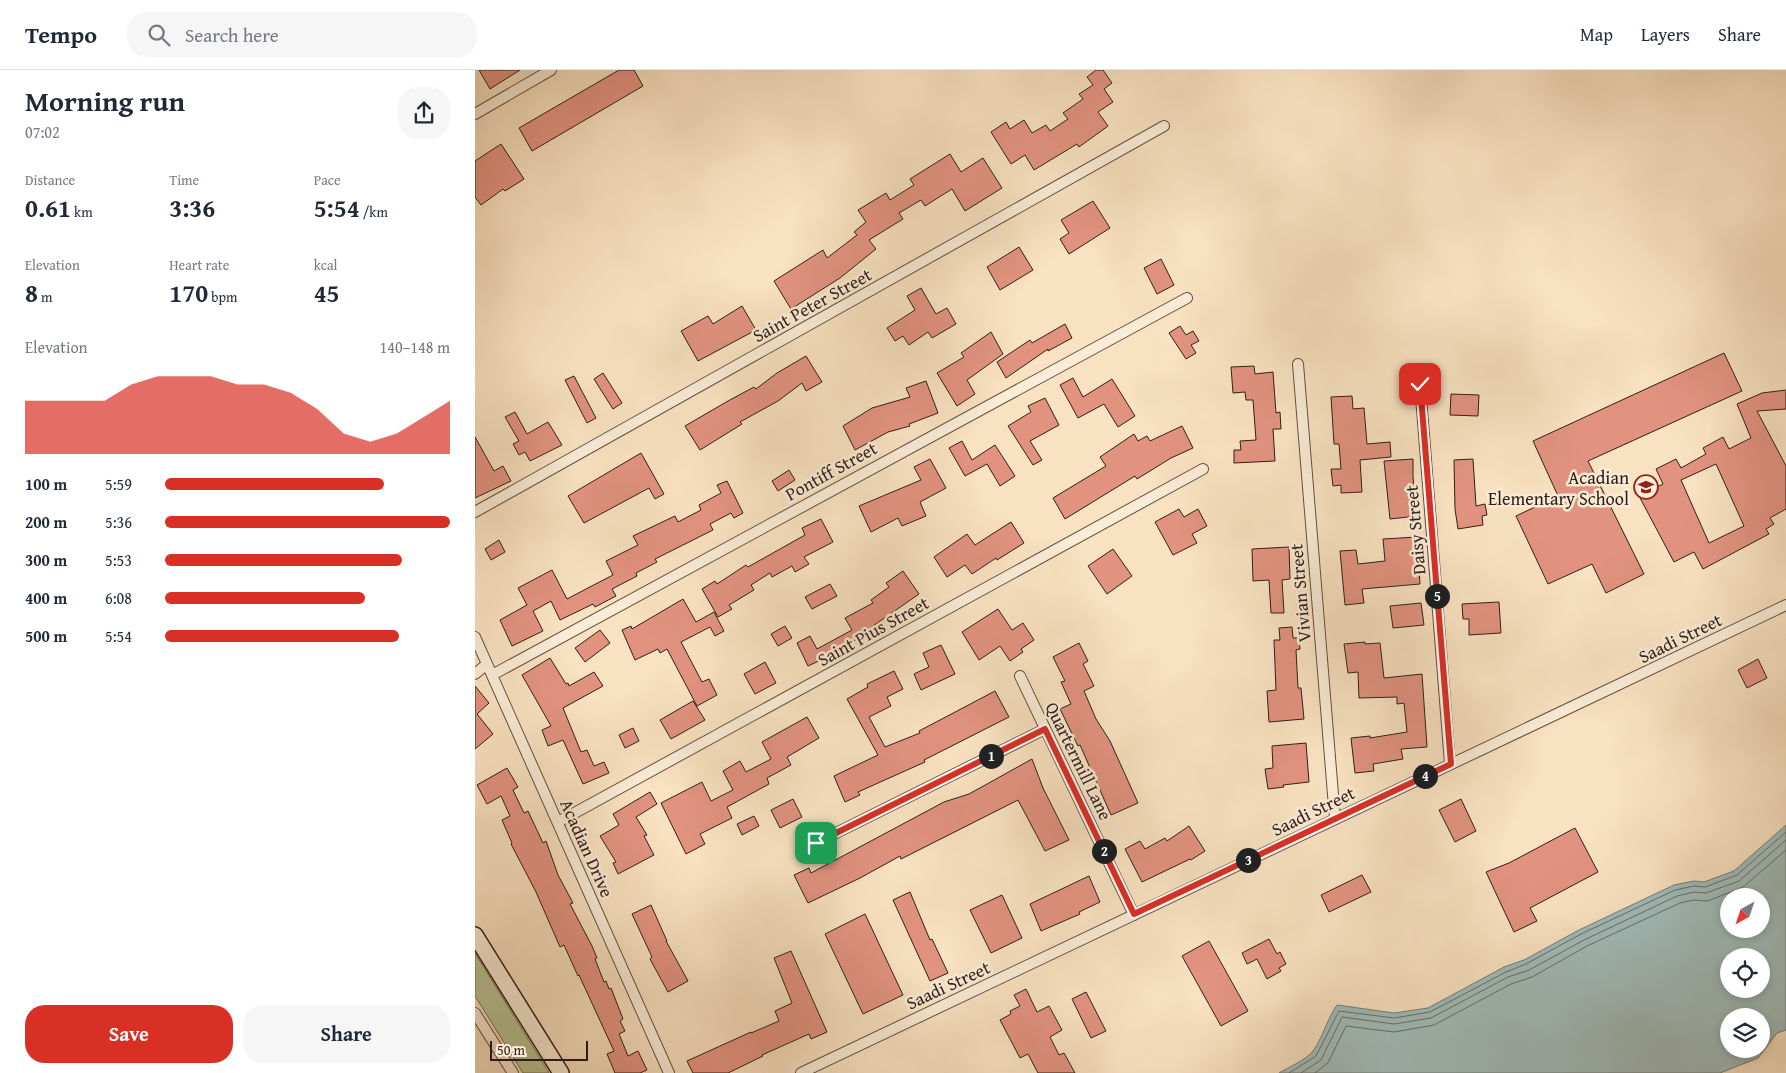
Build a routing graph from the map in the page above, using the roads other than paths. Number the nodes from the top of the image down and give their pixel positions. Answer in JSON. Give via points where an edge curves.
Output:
{"nodes":[{"id":1,"x":551,"y":70,"type":"edge"},
{"id":2,"x":475,"y":114,"type":"edge"},
{"id":3,"x":1164,"y":126,"type":"dead end"},
{"id":4,"x":1187,"y":298,"type":"dead end"},
{"id":5,"x":1298,"y":364,"type":"dead end"},
{"id":6,"x":1420,"y":384,"type":"dead end"},
{"id":7,"x":1203,"y":469,"type":"dead end"},
{"id":8,"x":475,"y":512,"type":"edge"},
{"id":9,"x":1786,"y":605,"type":"edge"},
{"id":10,"x":475,"y":636,"type":"edge"},
{"id":11,"x":487,"y":664,"type":"junction"},
{"id":12,"x":475,"y":674,"type":"edge"},
{"id":13,"x":492,"y":675,"type":"junction"},
{"id":14,"x":1020,"y":676,"type":"dead end"},
{"id":15,"x":1045,"y":729,"type":"junction"},
{"id":16,"x":1451,"y":764,"type":"junction"},
{"id":17,"x":1335,"y":819,"type":"junction"},
{"id":18,"x":558,"y":822,"type":"junction"},
{"id":19,"x":816,"y":843,"type":"dead end"},
{"id":20,"x":1134,"y":914,"type":"junction"},
{"id":21,"x":475,"y":935,"type":"edge"},
{"id":22,"x":475,"y":1013,"type":"edge"},
{"id":23,"x":513,"y":1073,"type":"edge"},
{"id":24,"x":561,"y":1073,"type":"edge"},
{"id":25,"x":669,"y":1073,"type":"edge"},
{"id":26,"x":801,"y":1073,"type":"edge"}],
"edges":[{"from":1,"to":2,"type":"street"},
{"from":3,"to":8,"type":"street","name":"Saint Peter Street"},
{"from":4,"to":13,"type":"street","name":"Pontiff Street"},
{"from":5,"to":17,"type":"street","name":"Vivian Street"},
{"from":6,"to":16,"type":"street","name":"Daisy Street"},
{"from":7,"to":18,"type":"street","name":"Saint Pius Street"},
{"from":9,"to":16,"type":"street","name":"Saadi Street"},
{"from":10,"to":11,"type":"street","name":"Acadian Drive"},
{"from":11,"to":12,"type":"street"},
{"from":11,"to":13,"type":"street","name":"Acadian Drive"},
{"from":13,"to":18,"type":"street","name":"Acadian Drive"},
{"from":14,"to":15,"type":"street","name":"Quartermill Lane"},
{"from":15,"to":19,"type":"street"},
{"from":15,"to":20,"type":"street","name":"Quartermill Lane"},
{"from":16,"to":17,"type":"street","name":"Saadi Street"},
{"from":17,"to":20,"type":"street","name":"Saadi Street"},
{"from":18,"to":25,"type":"street","name":"Acadian Drive"},
{"from":20,"to":26,"type":"street","name":"Saadi Street"},
{"from":21,"to":24,"type":"main road"},
{"from":22,"to":23,"type":"street"}]}
